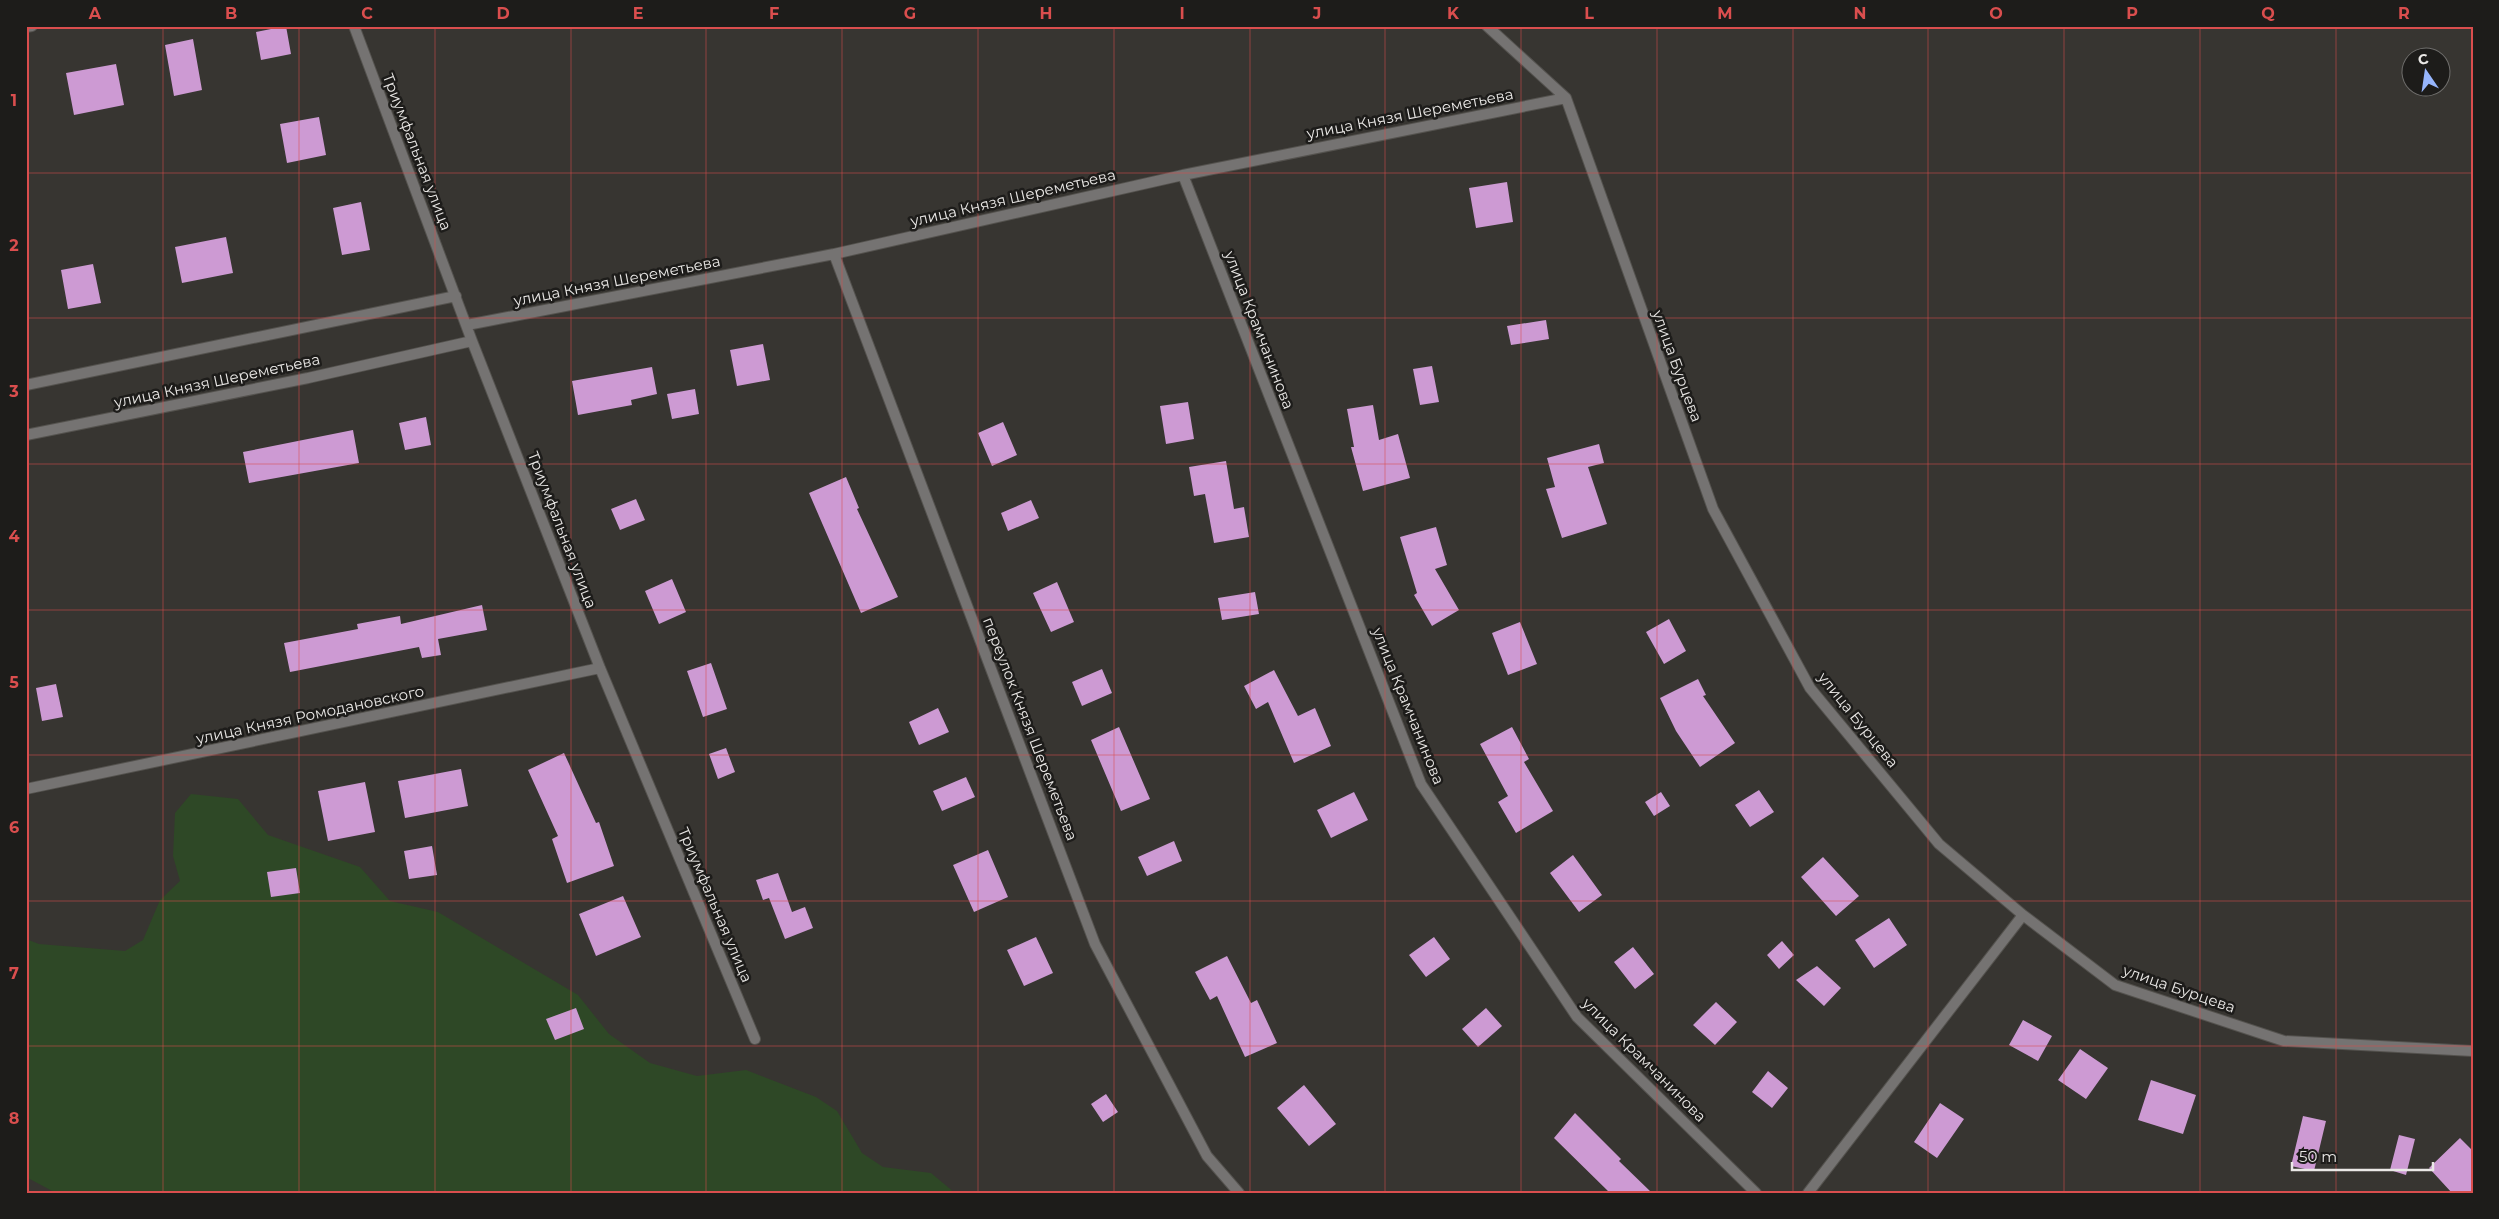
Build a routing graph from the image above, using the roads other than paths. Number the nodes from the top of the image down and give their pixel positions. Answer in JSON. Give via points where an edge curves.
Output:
{"nodes":[{"id":1,"x":32,"y":26,"type":"edge"},
{"id":2,"x":354,"y":26,"type":"edge"},
{"id":3,"x":1487,"y":26,"type":"edge"},
{"id":4,"x":26,"y":28,"type":"edge"},
{"id":5,"x":1566,"y":98,"type":"junction"},
{"id":6,"x":1183,"y":175,"type":"junction"},
{"id":7,"x":834,"y":254,"type":"junction"},
{"id":8,"x":456,"y":296,"type":"junction"},
{"id":9,"x":467,"y":325,"type":"junction"},
{"id":10,"x":472,"y":340,"type":"junction"},
{"id":11,"x":26,"y":385,"type":"edge"},
{"id":12,"x":26,"y":435,"type":"edge"},
{"id":13,"x":600,"y":668,"type":"junction"},
{"id":14,"x":26,"y":789,"type":"edge"},
{"id":15,"x":2023,"y":915,"type":"junction"},
{"id":16,"x":754,"y":1039,"type":"dead end"},
{"id":17,"x":2473,"y":1051,"type":"edge"},
{"id":18,"x":1239,"y":1193,"type":"edge"},
{"id":19,"x":1756,"y":1193,"type":"edge"},
{"id":20,"x":1808,"y":1193,"type":"edge"}],
"edges":[{"from":1,"to":4,"type":"street"},
{"from":2,"to":8,"type":"street","name":"Триумфальная улица"},
{"from":3,"to":5,"type":"street","name":"улица Бурцева"},
{"from":5,"to":6,"type":"street","name":"улица Князя Шереметьева"},
{"from":5,"to":15,"type":"street","name":"улица Бурцева","via":[[1713,510],[1810,688],[1939,844]]},
{"from":6,"to":7,"type":"street","name":"улица Князя Шереметьева"},
{"from":6,"to":19,"type":"street","name":"улица Крамчанинова","via":[[1421,784],[1577,1017]]},
{"from":7,"to":9,"type":"street","name":"улица Князя Шереметьева"},
{"from":7,"to":18,"type":"street","name":"переулок Князя Шереметьева","via":[[1095,944],[1206,1156]]},
{"from":8,"to":9,"type":"street","name":"Триумфальная улица"},
{"from":8,"to":11,"type":"street"},
{"from":9,"to":10,"type":"street","name":"Триумфальная улица"},
{"from":10,"to":12,"type":"street","name":"улица Князя Шереметьева","via":[[308,378]]},
{"from":10,"to":13,"type":"street","name":"Триумфальная улица"},
{"from":13,"to":14,"type":"street","name":"улица Князя Ромодановского"},
{"from":13,"to":16,"type":"street","name":"Триумфальная улица"},
{"from":15,"to":17,"type":"street","name":"улица Бурцева","via":[[2115,985],[2284,1041]]},
{"from":15,"to":20,"type":"street"}]}
